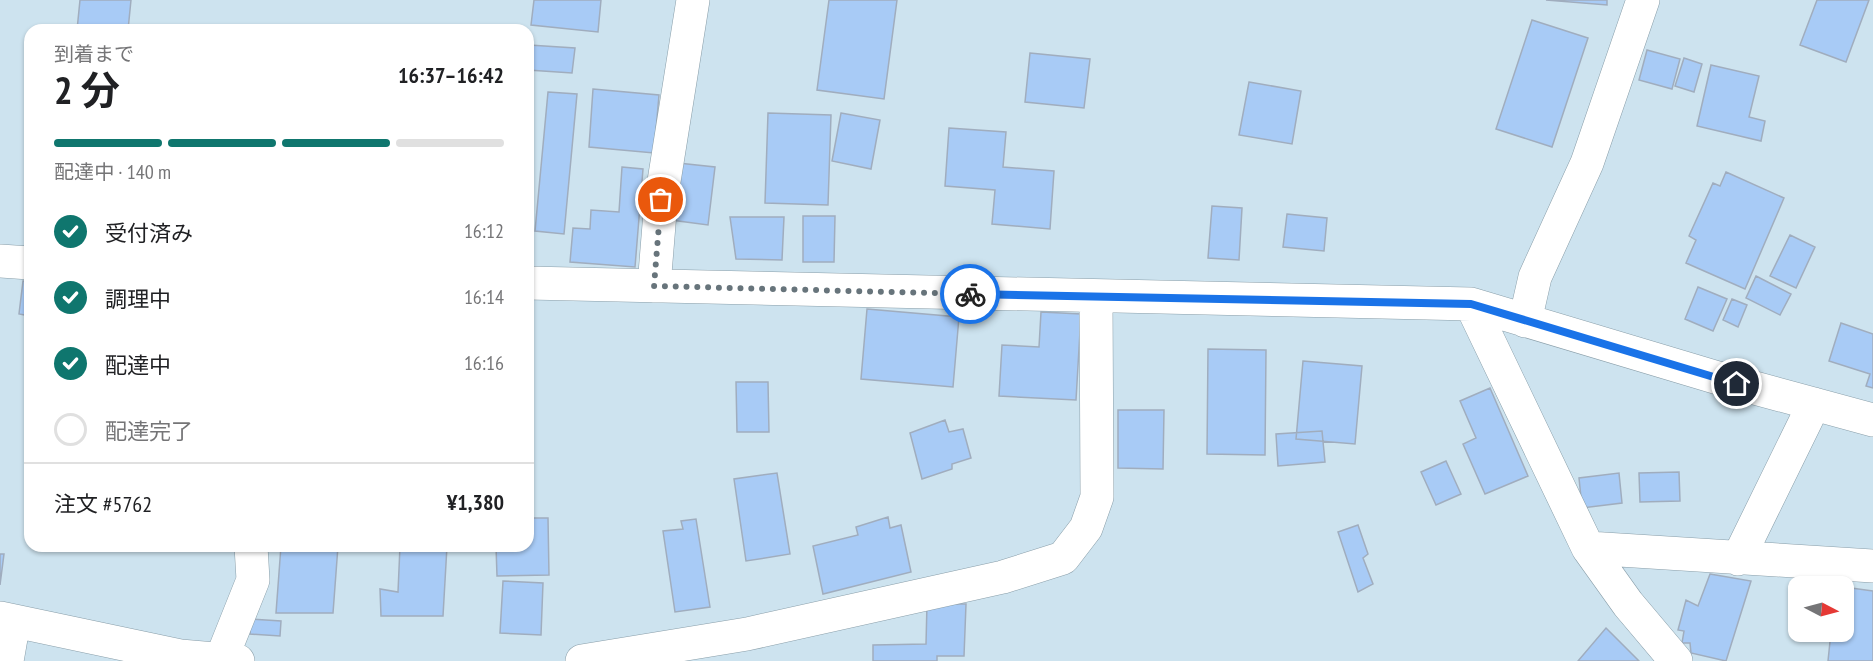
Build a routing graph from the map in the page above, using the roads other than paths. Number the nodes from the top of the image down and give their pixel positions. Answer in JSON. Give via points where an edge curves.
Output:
{"nodes":[{"id":1,"x":693,"y":0,"type":"edge"},
{"id":2,"x":1643,"y":0,"type":"edge"},
{"id":3,"x":0,"y":261,"type":"edge"},
{"id":4,"x":24,"y":263,"type":"edge"},
{"id":5,"x":534,"y":283,"type":"edge"},
{"id":6,"x":654,"y":286,"type":"junction"},
{"id":7,"x":1096,"y":297,"type":"junction"},
{"id":8,"x":1471,"y":304,"type":"junction"},
{"id":9,"x":1525,"y":321,"type":"junction"},
{"id":10,"x":1814,"y":404,"type":"junction"},
{"id":11,"x":1873,"y":420,"type":"edge"},
{"id":12,"x":1588,"y":548,"type":"junction"},
{"id":13,"x":252,"y":552,"type":"edge"},
{"id":14,"x":1738,"y":559,"type":"junction"},
{"id":15,"x":1873,"y":566,"type":"edge"},
{"id":16,"x":7,"y":619,"type":"edge"},
{"id":17,"x":749,"y":647,"type":"edge"},
{"id":18,"x":230,"y":660,"type":"edge"},
{"id":19,"x":7,"y":661,"type":"edge"},
{"id":20,"x":582,"y":661,"type":"edge"},
{"id":21,"x":1676,"y":661,"type":"edge"}],
"edges":[{"from":1,"to":6,"type":"street","via":[[661,200]]},
{"from":2,"to":9,"type":"street","via":[[1587,163],[1535,278]]},
{"from":3,"to":4,"type":"street"},
{"from":5,"to":6,"type":"street"},
{"from":6,"to":7,"type":"street"},
{"from":7,"to":8,"type":"street"},
{"from":7,"to":17,"type":"street","via":[[1097,497],[1086,528],[1063,558]]},
{"from":8,"to":9,"type":"street"},
{"from":8,"to":12,"type":"street"},
{"from":9,"to":10,"type":"street"},
{"from":10,"to":11,"type":"street"},
{"from":10,"to":14,"type":"street"},
{"from":12,"to":14,"type":"street"},
{"from":12,"to":21,"type":"street"},
{"from":13,"to":18,"type":"street","via":[[254,580]]},
{"from":14,"to":15,"type":"street"},
{"from":16,"to":18,"type":"street","via":[[180,656]]},
{"from":16,"to":19,"type":"street"},
{"from":17,"to":20,"type":"street"}]}
